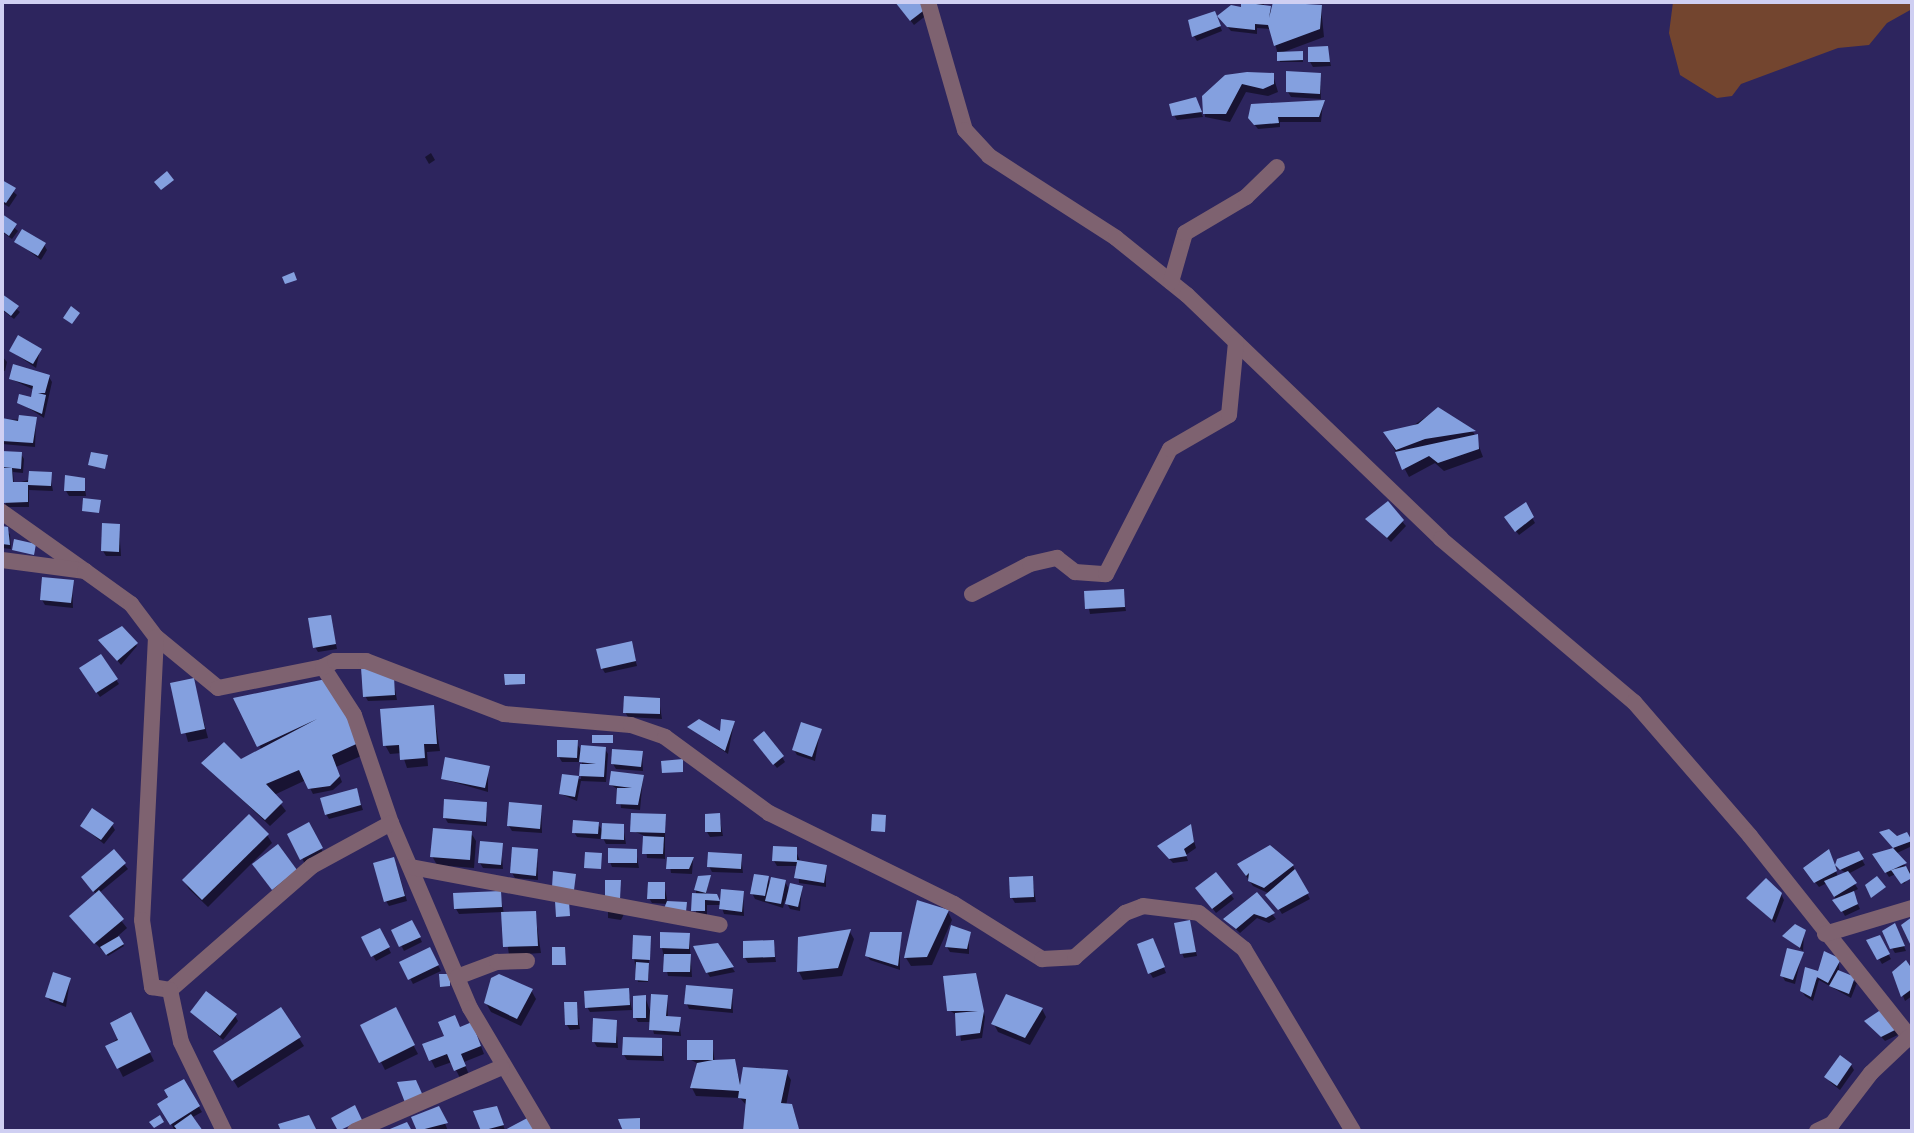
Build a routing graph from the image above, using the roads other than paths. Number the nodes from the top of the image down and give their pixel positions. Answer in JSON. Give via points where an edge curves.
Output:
{"nodes":[{"id":1,"x":928,"y":2,"type":"edge"},
{"id":2,"x":1277,"y":167,"type":"dead end"},
{"id":3,"x":1171,"y":282,"type":"junction"},
{"id":4,"x":1236,"y":342,"type":"junction"},
{"id":5,"x":2,"y":512,"type":"edge"},
{"id":6,"x":2,"y":560,"type":"edge"},
{"id":7,"x":85,"y":571,"type":"junction"},
{"id":8,"x":972,"y":594,"type":"dead end"},
{"id":9,"x":156,"y":637,"type":"junction"},
{"id":10,"x":323,"y":667,"type":"junction"},
{"id":11,"x":391,"y":823,"type":"junction"},
{"id":12,"x":411,"y":867,"type":"junction"},
{"id":13,"x":1912,"y":908,"type":"edge"},
{"id":14,"x":720,"y":925,"type":"dead end"},
{"id":15,"x":1825,"y":934,"type":"junction"},
{"id":16,"x":527,"y":961,"type":"dead end"},
{"id":17,"x":457,"y":977,"type":"junction"},
{"id":18,"x":170,"y":990,"type":"junction"},
{"id":19,"x":1911,"y":1038,"type":"edge"},
{"id":20,"x":502,"y":1067,"type":"junction"},
{"id":21,"x":224,"y":1131,"type":"edge"},
{"id":22,"x":355,"y":1131,"type":"edge"},
{"id":23,"x":543,"y":1131,"type":"edge"},
{"id":24,"x":1353,"y":1131,"type":"edge"},
{"id":25,"x":1817,"y":1131,"type":"edge"}],
"edges":[{"from":1,"to":3,"type":"street","via":[[965,130],[999,163],[1116,238]]},
{"from":2,"to":3,"type":"street","via":[[1246,197],[1185,233]]},
{"from":3,"to":4,"type":"street"},
{"from":4,"to":8,"type":"street","via":[[1229,415],[1170,449],[1106,574],[1075,572],[1057,558],[1030,564]]},
{"from":4,"to":15,"type":"street","via":[[1441,539],[1634,702],[1750,836]]},
{"from":5,"to":7,"type":"street"},
{"from":6,"to":7,"type":"street"},
{"from":7,"to":9,"type":"street","via":[[131,604]]},
{"from":9,"to":10,"type":"street","via":[[218,688]]},
{"from":9,"to":18,"type":"street","via":[[142,920],[152,987]]},
{"from":10,"to":11,"type":"street","via":[[354,715]]},
{"from":10,"to":24,"type":"street","via":[[335,661],[366,661],[504,714],[631,725],[665,737],[769,813],[954,904],[1042,959],[1075,957],[1125,913],[1143,906],[1199,913],[1244,949]]},
{"from":11,"to":12,"type":"street"},
{"from":11,"to":18,"type":"street","via":[[312,866]]},
{"from":12,"to":14,"type":"street"},
{"from":12,"to":17,"type":"street"},
{"from":13,"to":15,"type":"street"},
{"from":15,"to":19,"type":"street"},
{"from":16,"to":17,"type":"street","via":[[497,962]]},
{"from":17,"to":20,"type":"street"},
{"from":18,"to":21,"type":"street","via":[[181,1042]]},
{"from":19,"to":25,"type":"street","via":[[1871,1073],[1832,1124]]},
{"from":20,"to":22,"type":"street"},
{"from":20,"to":23,"type":"street"}]}
